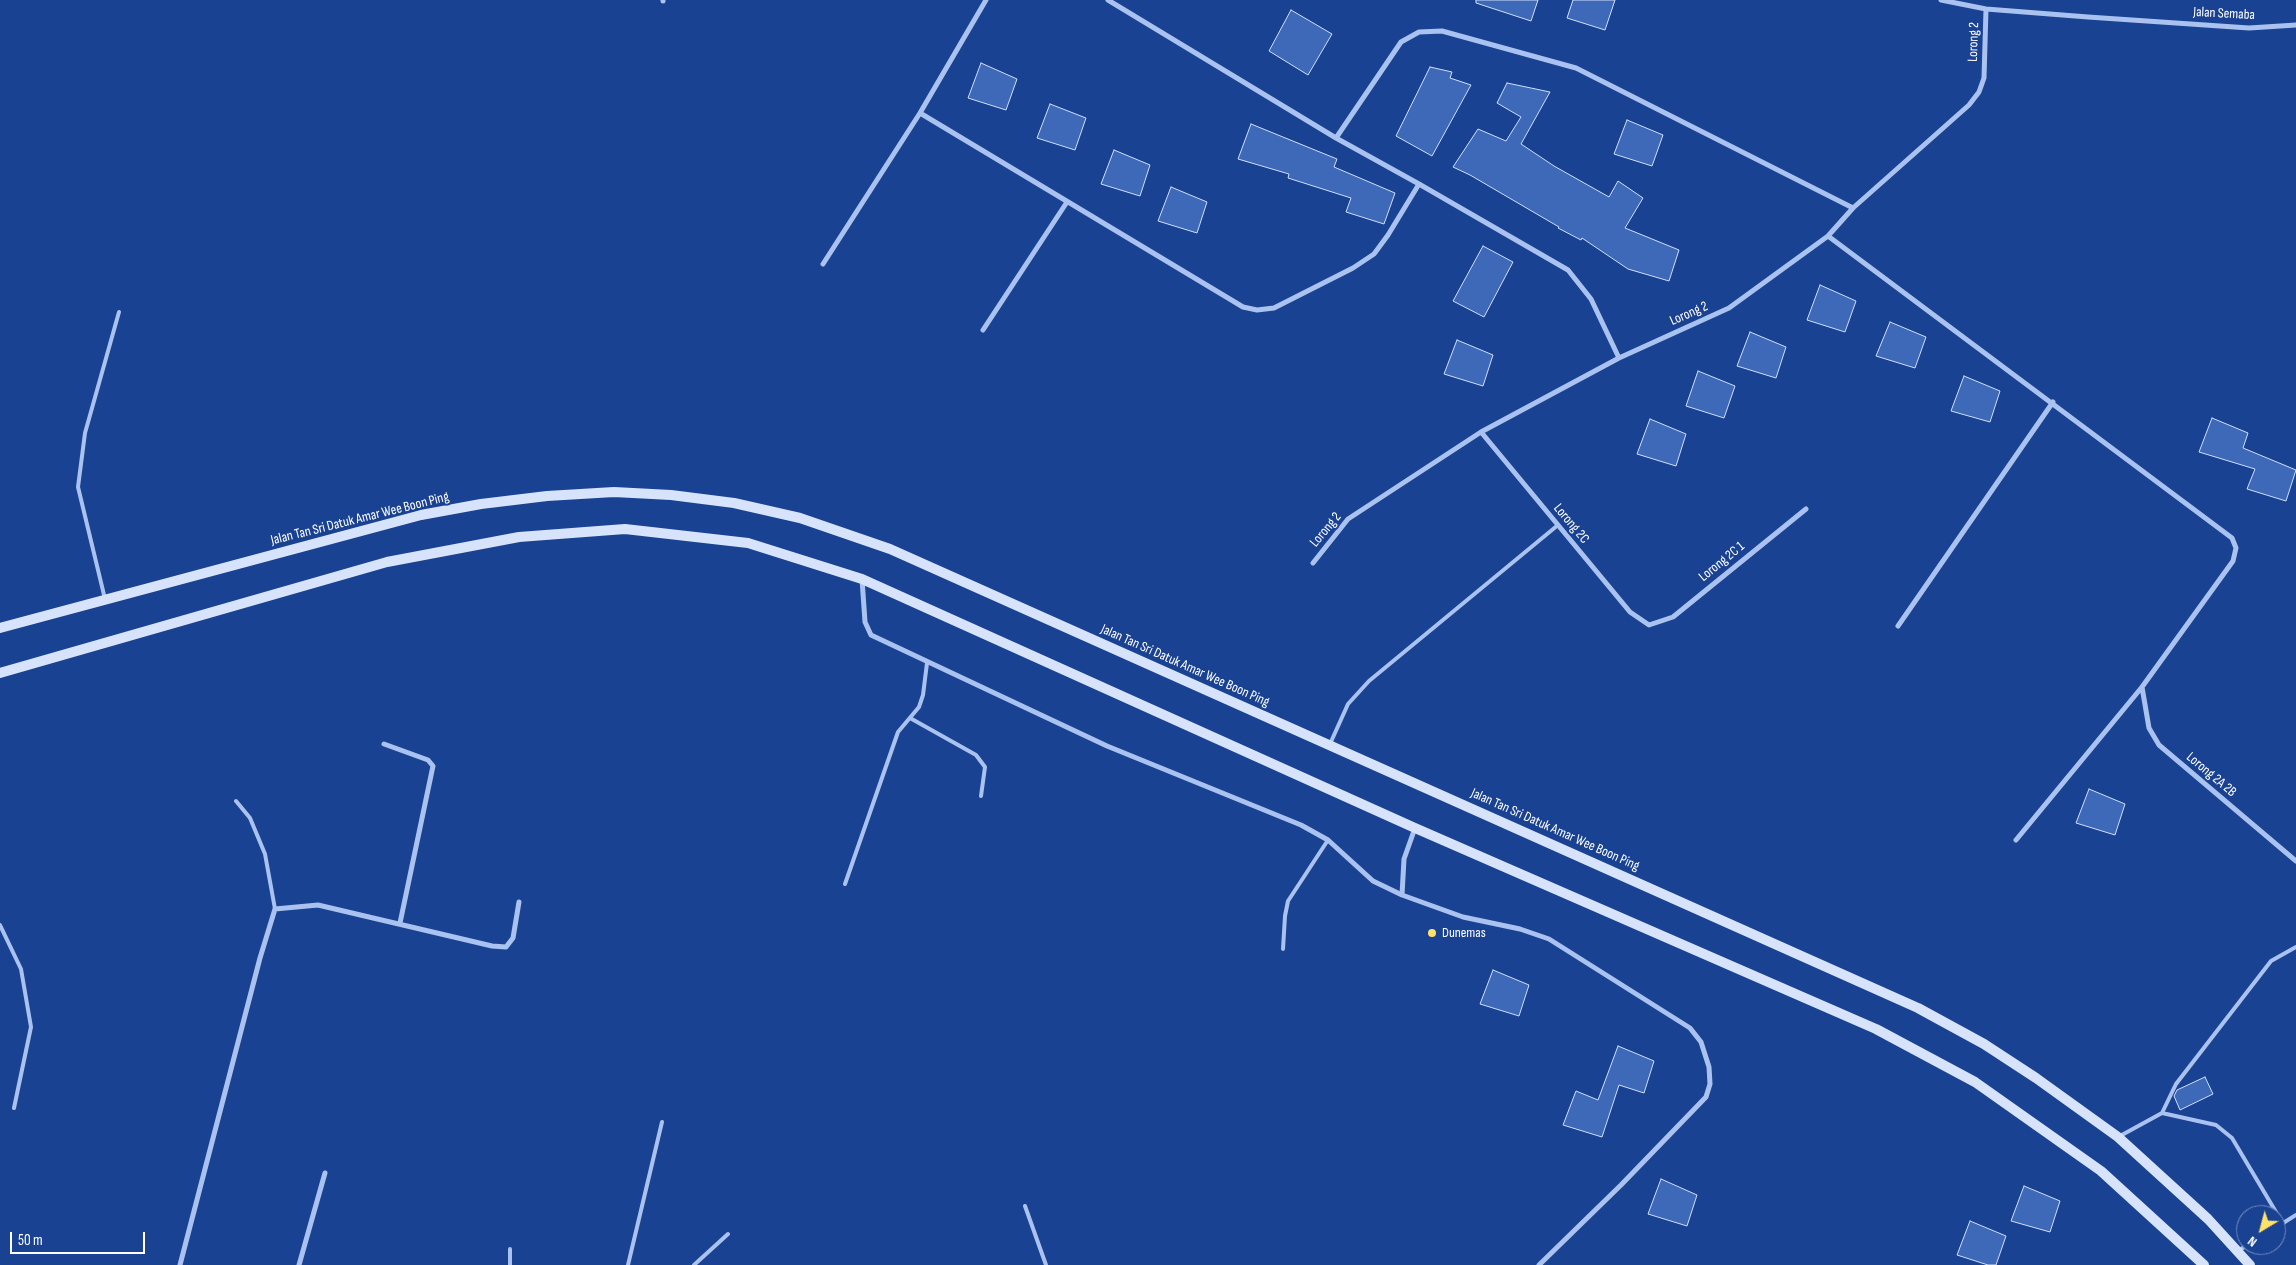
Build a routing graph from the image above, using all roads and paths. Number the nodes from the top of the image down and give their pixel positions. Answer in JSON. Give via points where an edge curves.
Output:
{"nodes":[{"id":1,"x":986,"y":0,"type":"edge"},
{"id":2,"x":1941,"y":0,"type":"edge"},
{"id":3,"x":1111,"y":1,"type":"edge"},
{"id":4,"x":1986,"y":9,"type":"junction"},
{"id":5,"x":2296,"y":26,"type":"edge"},
{"id":6,"x":920,"y":113,"type":"junction"},
{"id":7,"x":1336,"y":138,"type":"junction"},
{"id":8,"x":1419,"y":184,"type":"junction"},
{"id":9,"x":1067,"y":202,"type":"junction"},
{"id":10,"x":1854,"y":208,"type":"junction"},
{"id":11,"x":1828,"y":236,"type":"junction"},
{"id":12,"x":823,"y":264,"type":"dead end"},
{"id":13,"x":119,"y":312,"type":"dead end"},
{"id":14,"x":983,"y":330,"type":"dead end"},
{"id":15,"x":1619,"y":358,"type":"junction"},
{"id":16,"x":2053,"y":402,"type":"junction"},
{"id":17,"x":1481,"y":432,"type":"junction"},
{"id":18,"x":1806,"y":509,"type":"dead end"},
{"id":19,"x":1558,"y":525,"type":"junction"},
{"id":20,"x":1313,"y":563,"type":"dead end"},
{"id":21,"x":862,"y":578,"type":"junction"},
{"id":22,"x":105,"y":600,"type":"junction"},
{"id":23,"x":1649,"y":625,"type":"joint"},
{"id":24,"x":1898,"y":626,"type":"dead end"},
{"id":25,"x":0,"y":628,"type":"edge"},
{"id":26,"x":927,"y":663,"type":"junction"},
{"id":27,"x":0,"y":673,"type":"edge"},
{"id":28,"x":2142,"y":687,"type":"junction"},
{"id":29,"x":910,"y":718,"type":"junction"},
{"id":30,"x":384,"y":744,"type":"dead end"},
{"id":31,"x":1329,"y":746,"type":"junction"},
{"id":32,"x":981,"y":796,"type":"dead end"},
{"id":33,"x":236,"y":801,"type":"dead end"},
{"id":34,"x":1415,"y":828,"type":"junction"},
{"id":35,"x":1328,"y":840,"type":"junction"},
{"id":36,"x":2016,"y":840,"type":"dead end"},
{"id":37,"x":2296,"y":861,"type":"edge"},
{"id":38,"x":845,"y":884,"type":"dead end"},
{"id":39,"x":1402,"y":895,"type":"junction"},
{"id":40,"x":519,"y":902,"type":"dead end"},
{"id":41,"x":275,"y":909,"type":"junction"},
{"id":42,"x":400,"y":923,"type":"junction"},
{"id":43,"x":0,"y":926,"type":"edge"},
{"id":44,"x":2296,"y":947,"type":"edge"},
{"id":45,"x":1283,"y":949,"type":"dead end"},
{"id":46,"x":14,"y":1108,"type":"dead end"},
{"id":47,"x":2162,"y":1113,"type":"junction"},
{"id":48,"x":662,"y":1122,"type":"dead end"},
{"id":49,"x":2118,"y":1137,"type":"junction"},
{"id":50,"x":325,"y":1173,"type":"dead end"},
{"id":51,"x":2272,"y":1205,"type":"edge"},
{"id":52,"x":1025,"y":1206,"type":"dead end"},
{"id":53,"x":728,"y":1234,"type":"dead end"},
{"id":54,"x":510,"y":1249,"type":"dead end"},
{"id":55,"x":2236,"y":1249,"type":"edge"},
{"id":56,"x":2241,"y":1255,"type":"edge"},
{"id":57,"x":180,"y":1265,"type":"edge"},
{"id":58,"x":299,"y":1265,"type":"edge"},
{"id":59,"x":510,"y":1265,"type":"edge"},
{"id":60,"x":628,"y":1265,"type":"edge"},
{"id":61,"x":694,"y":1265,"type":"edge"},
{"id":62,"x":1046,"y":1265,"type":"edge"},
{"id":63,"x":1539,"y":1265,"type":"edge"},
{"id":64,"x":2204,"y":1265,"type":"edge"},
{"id":65,"x":2250,"y":1265,"type":"edge"}],
"edges":[{"from":1,"to":6,"type":"street"},
{"from":2,"to":4,"type":"street","name":"Jalan Semaba"},
{"from":3,"to":7,"type":"street"},
{"from":4,"to":5,"type":"street","name":"Jalan Semaba","via":[[2249,28]]},
{"from":4,"to":10,"type":"street","name":"Lorong 2","via":[[1984,78],[1979,92],[1969,105]]},
{"from":6,"to":9,"type":"street"},
{"from":6,"to":12,"type":"street"},
{"from":7,"to":8,"type":"street"},
{"from":7,"to":10,"type":"street","via":[[1401,42],[1419,32],[1442,31],[1576,68]]},
{"from":8,"to":9,"type":"street","via":[[1374,254],[1274,308],[1257,310],[1242,307]]},
{"from":8,"to":15,"type":"street","via":[[1568,270],[1591,299]]},
{"from":9,"to":14,"type":"street"},
{"from":10,"to":11,"type":"street","name":"Lorong 2"},
{"from":11,"to":15,"type":"street","name":"Lorong 2","via":[[1729,308]]},
{"from":11,"to":16,"type":"street"},
{"from":13,"to":22,"type":"lane","via":[[85,433],[78,486]]},
{"from":15,"to":17,"type":"street","name":"Lorong 2"},
{"from":16,"to":24,"type":"street"},
{"from":16,"to":28,"type":"street","via":[[2232,538],[2236,548],[2233,561]]},
{"from":17,"to":19,"type":"street","name":"Lorong 2C"},
{"from":17,"to":20,"type":"street","name":"Lorong 2","via":[[1348,519]]},
{"from":18,"to":23,"type":"street","name":"Lorong 2C 1","via":[[1673,617]]},
{"from":19,"to":23,"type":"street","name":"Lorong 2C","via":[[1630,612]]},
{"from":19,"to":31,"type":"lane","via":[[1369,681],[1348,704]]},
{"from":21,"to":26,"type":"street","via":[[865,622],[871,636]]},
{"from":21,"to":27,"type":"main road","via":[[748,543],[625,529],[519,537],[387,562]]},
{"from":21,"to":34,"type":"main road"},
{"from":22,"to":25,"type":"main road","name":"Jalan Tan Sri Datuk Amar Wee Boon Ping"},
{"from":22,"to":31,"type":"main road","name":"Jalan Tan Sri Datuk Amar Wee Boon Ping","via":[[421,515],[547,496],[614,492],[671,495],[734,503],[800,518],[890,549]]},
{"from":26,"to":29,"type":"lane","via":[[923,695]]},
{"from":26,"to":35,"type":"street","via":[[1107,746],[1301,825]]},
{"from":28,"to":36,"type":"street"},
{"from":28,"to":37,"type":"street","name":"Lorong 2A 2B","via":[[2149,728],[2158,745]]},
{"from":29,"to":32,"type":"lane","via":[[976,755],[985,767]]},
{"from":29,"to":38,"type":"lane","via":[[898,732]]},
{"from":30,"to":42,"type":"street","via":[[428,760],[433,766]]},
{"from":31,"to":49,"type":"main road","name":"Jalan Tan Sri Datuk Amar Wee Boon Ping","via":[[1918,1008],[1984,1044]]},
{"from":33,"to":41,"type":"lane","via":[[250,818],[265,854]]},
{"from":34,"to":39,"type":"street","via":[[1404,859]]},
{"from":34,"to":64,"type":"main road","via":[[1876,1029],[1974,1082],[2101,1171]]},
{"from":35,"to":39,"type":"street","via":[[1373,881]]},
{"from":35,"to":45,"type":"lane","via":[[1288,901]]},
{"from":39,"to":63,"type":"street","via":[[1463,917],[1520,929],[1549,939],[1690,1028],[1701,1042],[1710,1084],[1706,1097]]},
{"from":40,"to":42,"type":"street","via":[[514,938],[506,947]]},
{"from":41,"to":42,"type":"street","via":[[318,906]]},
{"from":41,"to":57,"type":"street"},
{"from":43,"to":46,"type":"lane","via":[[20,969],[31,1027]]},
{"from":44,"to":47,"type":"lane","via":[[2271,961],[2176,1084]]},
{"from":47,"to":49,"type":"lane"},
{"from":47,"to":51,"type":"lane","via":[[2216,1125],[2232,1138]]},
{"from":48,"to":60,"type":"lane"},
{"from":49,"to":55,"type":"main road","name":"Jalan Tan Sri Datuk Amar Wee Boon Ping"},
{"from":50,"to":58,"type":"street"},
{"from":52,"to":62,"type":"lane"},
{"from":53,"to":61,"type":"lane"},
{"from":54,"to":59,"type":"lane"},
{"from":56,"to":65,"type":"main road","name":"Jalan Tan Sri Datuk Amar Wee Boon Ping"}]}
